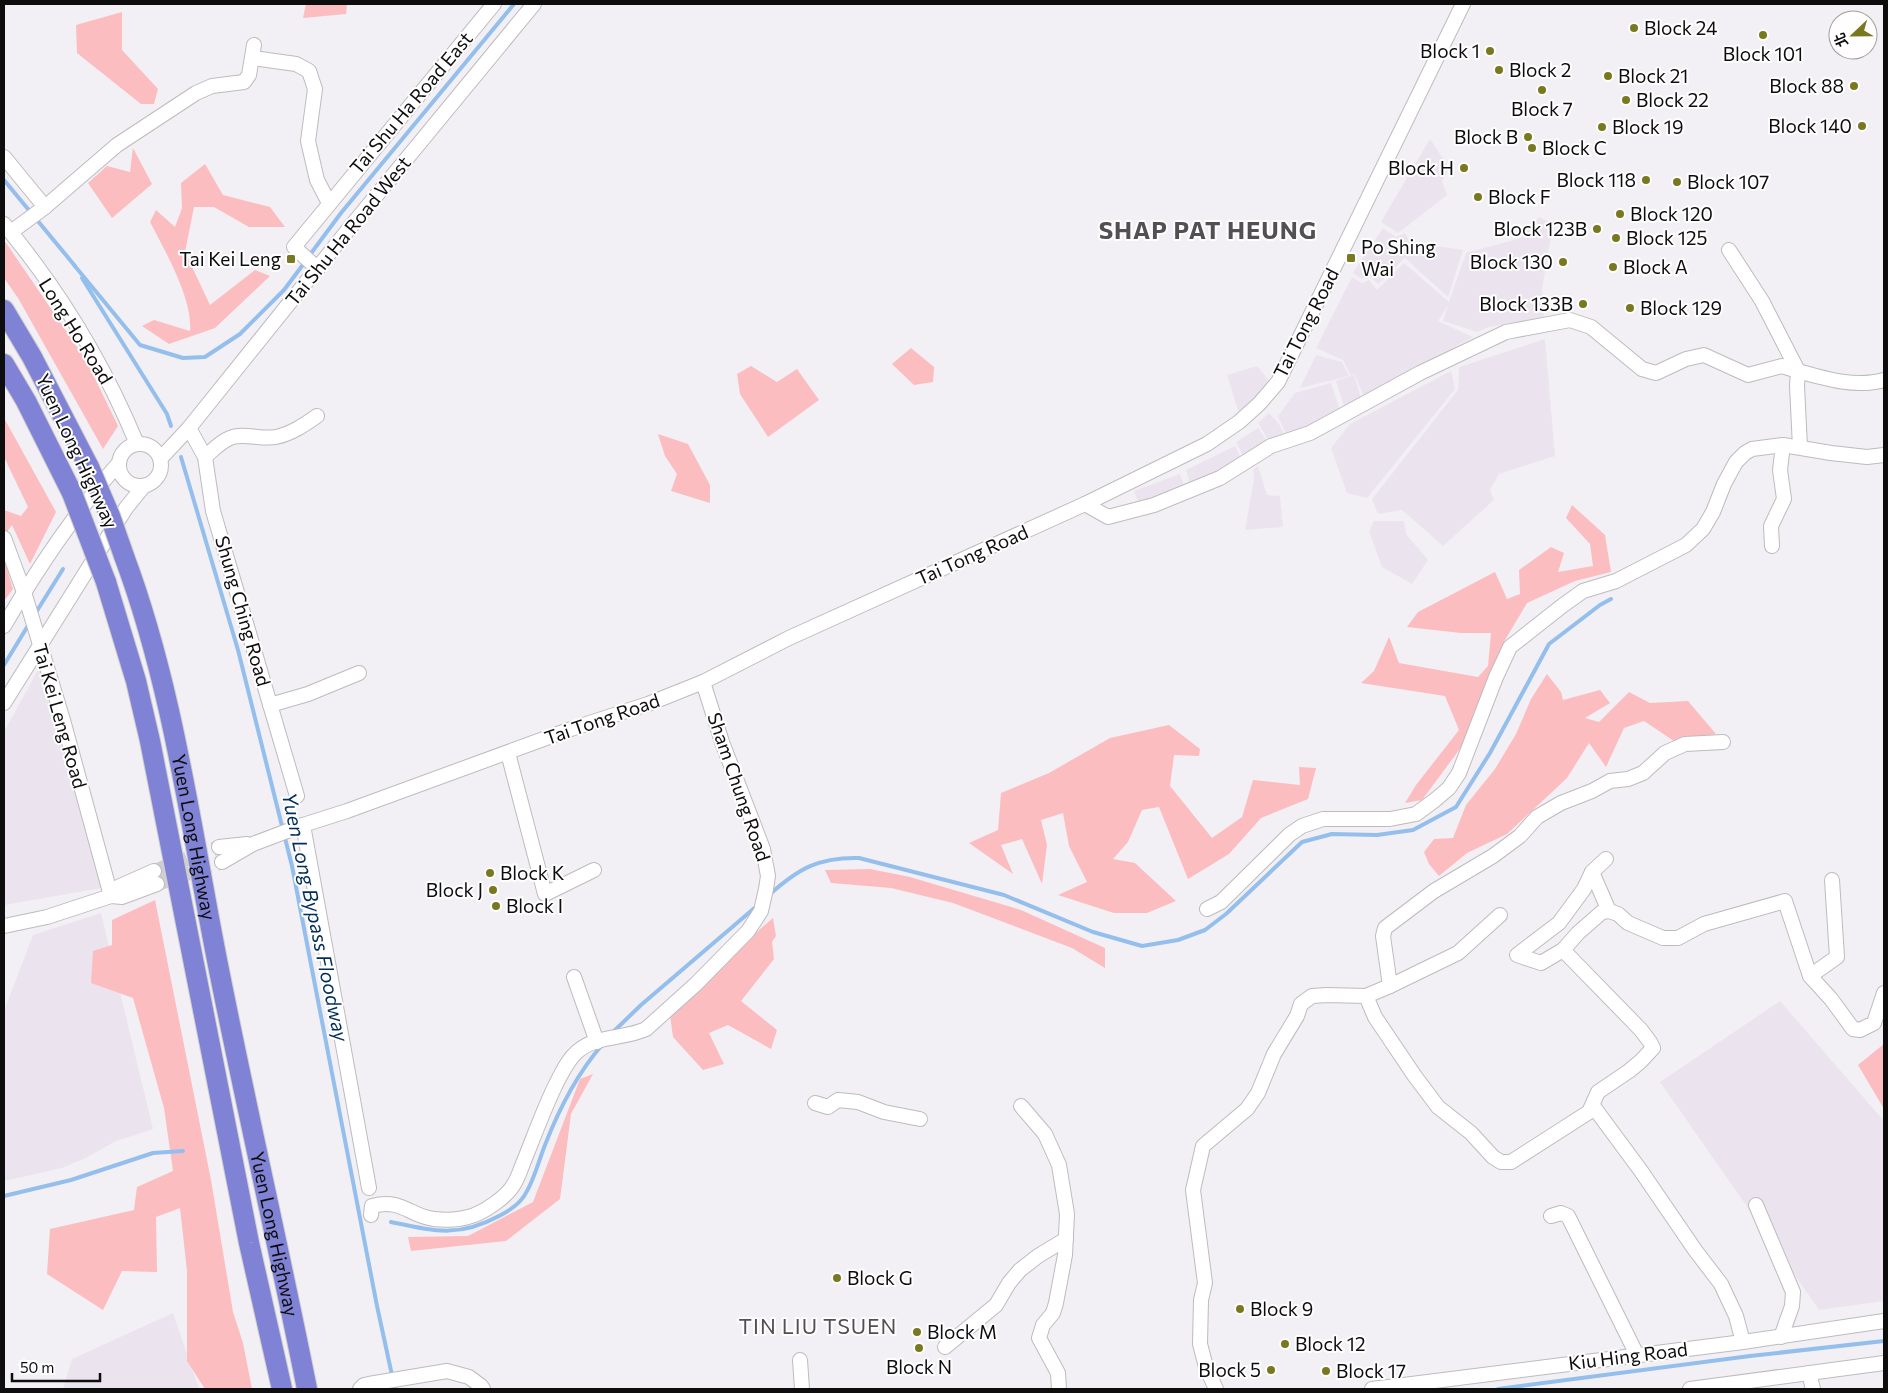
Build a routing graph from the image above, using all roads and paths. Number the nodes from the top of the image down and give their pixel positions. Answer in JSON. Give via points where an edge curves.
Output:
{"nodes":[{"id":1,"x":494,"y":4,"type":"edge"},
{"id":2,"x":534,"y":4,"type":"edge"},
{"id":3,"x":1463,"y":4,"type":"edge"},
{"id":4,"x":4,"y":157,"type":"edge"},
{"id":5,"x":329,"y":203,"type":"junction"},
{"id":6,"x":46,"y":207,"type":"junction"},
{"id":7,"x":10,"y":229,"type":"edge"},
{"id":8,"x":1729,"y":250,"type":"dead end"},
{"id":9,"x":318,"y":268,"type":"junction"},
{"id":10,"x":4,"y":310,"type":"edge"},
{"id":11,"x":4,"y":364,"type":"edge"},
{"id":12,"x":1798,"y":371,"type":"junction"},
{"id":13,"x":1884,"y":380,"type":"edge"},
{"id":14,"x":317,"y":416,"type":"dead end"},
{"id":15,"x":189,"y":428,"type":"junction"},
{"id":16,"x":137,"y":444,"type":"junction"},
{"id":17,"x":1783,"y":444,"type":"junction"},
{"id":18,"x":1800,"y":447,"type":"junction"},
{"id":19,"x":1884,"y":455,"type":"edge"},
{"id":20,"x":205,"y":457,"type":"junction"},
{"id":21,"x":161,"y":458,"type":"junction"},
{"id":22,"x":119,"y":464,"type":"junction"},
{"id":23,"x":143,"y":487,"type":"junction"},
{"id":24,"x":1085,"y":504,"type":"junction"},
{"id":25,"x":4,"y":538,"type":"edge"},
{"id":26,"x":1772,"y":546,"type":"dead end"},
{"id":27,"x":25,"y":597,"type":"junction"},
{"id":28,"x":4,"y":626,"type":"edge"},
{"id":29,"x":38,"y":639,"type":"junction"},
{"id":30,"x":358,"y":673,"type":"dead end"},
{"id":31,"x":704,"y":682,"type":"junction"},
{"id":32,"x":4,"y":703,"type":"edge"},
{"id":33,"x":270,"y":705,"type":"junction"},
{"id":34,"x":1723,"y":742,"type":"dead end"},
{"id":35,"x":508,"y":753,"type":"junction"},
{"id":36,"x":297,"y":796,"type":"dead end"},
{"id":37,"x":303,"y":825,"type":"junction"},
{"id":38,"x":253,"y":844,"type":"junction"},
{"id":39,"x":219,"y":847,"type":"tunnel mouth"},
{"id":40,"x":1606,"y":859,"type":"dead end"},
{"id":41,"x":222,"y":862,"type":"tunnel mouth"},
{"id":42,"x":594,"y":870,"type":"dead end"},
{"id":43,"x":1592,"y":872,"type":"junction"},
{"id":44,"x":156,"y":878,"type":"tunnel mouth"},
{"id":45,"x":1832,"y":880,"type":"dead end"},
{"id":46,"x":111,"y":896,"type":"junction"},
{"id":47,"x":1207,"y":909,"type":"dead end"},
{"id":48,"x":1609,"y":911,"type":"junction"},
{"id":49,"x":1500,"y":915,"type":"dead end"},
{"id":50,"x":4,"y":926,"type":"edge"},
{"id":51,"x":1563,"y":950,"type":"junction"},
{"id":52,"x":1810,"y":976,"type":"junction"},
{"id":53,"x":574,"y":977,"type":"dead end"},
{"id":54,"x":1390,"y":986,"type":"junction"},
{"id":55,"x":1884,"y":993,"type":"edge"},
{"id":56,"x":1366,"y":996,"type":"junction"},
{"id":57,"x":591,"y":1043,"type":"junction"},
{"id":58,"x":815,"y":1103,"type":"dead end"},
{"id":59,"x":1021,"y":1106,"type":"dead end"},
{"id":60,"x":1593,"y":1106,"type":"junction"},
{"id":61,"x":920,"y":1119,"type":"dead end"},
{"id":62,"x":369,"y":1188,"type":"dead end"},
{"id":63,"x":1756,"y":1205,"type":"dead end"},
{"id":64,"x":371,"y":1215,"type":"dead end"},
{"id":65,"x":1551,"y":1216,"type":"dead end"},
{"id":66,"x":1066,"y":1239,"type":"junction"},
{"id":67,"x":1884,"y":1321,"type":"edge"},
{"id":68,"x":1781,"y":1337,"type":"junction"},
{"id":69,"x":1743,"y":1342,"type":"junction"},
{"id":70,"x":945,"y":1348,"type":"dead end"},
{"id":71,"x":1637,"y":1355,"type":"junction"},
{"id":72,"x":800,"y":1360,"type":"dead end"},
{"id":73,"x":1884,"y":1363,"type":"edge"},
{"id":74,"x":1809,"y":1373,"type":"junction"},
{"id":75,"x":282,"y":1389,"type":"edge"},
{"id":76,"x":307,"y":1389,"type":"edge"},
{"id":77,"x":360,"y":1389,"type":"edge"},
{"id":78,"x":483,"y":1389,"type":"edge"},
{"id":79,"x":802,"y":1389,"type":"edge"},
{"id":80,"x":1059,"y":1389,"type":"edge"},
{"id":81,"x":1216,"y":1389,"type":"edge"},
{"id":82,"x":1372,"y":1389,"type":"edge"},
{"id":83,"x":1690,"y":1389,"type":"edge"},
{"id":84,"x":1812,"y":1389,"type":"edge"}],
"edges":[{"from":1,"to":5,"type":"street","name":"Tai Shu Ha Road East"},
{"from":2,"to":9,"type":"street","name":"Tai Shu Ha Road West"},
{"from":3,"to":24,"type":"street","name":"Tai Tong Road","via":[[1278,382],[1239,422],[1206,444]]},
{"from":4,"to":6,"type":"street"},
{"from":5,"to":6,"type":"street","via":[[317,180],[308,141],[314,89],[309,71],[253,52],[250,75],[244,82],[212,86],[196,93],[117,145]]},
{"from":5,"to":9,"type":"street","name":"Tai Shu Ha Road East","via":[[294,247]]},
{"from":6,"to":7,"type":"street"},
{"from":7,"to":16,"type":"street","name":"Long Ho Road","via":[[66,307],[98,360]]},
{"from":8,"to":12,"type":"street","via":[[1762,301]]},
{"from":9,"to":15,"type":"street","name":"Tai Shu Ha Road West"},
{"from":10,"to":76,"type":"highway","name":"Yuen Long Highway","bridge":true,"via":[[89,467],[110,516],[148,628],[171,722],[218,966]]},
{"from":11,"to":75,"type":"highway","name":"Yuen Long Highway","bridge":true,"via":[[26,400],[72,493],[106,582],[136,681],[249,1243]]},
{"from":12,"to":13,"type":"street","via":[[1829,380],[1869,384]]},
{"from":12,"to":18,"type":"street"},
{"from":12,"to":24,"type":"street","via":[[1782,366],[1748,375],[1704,355],[1686,359],[1656,373],[1642,369],[1591,327],[1570,320],[1506,332],[1420,373],[1310,433],[1271,446],[1220,478],[1162,502],[1108,517]]},
{"from":14,"to":20,"type":"street","via":[[296,430],[275,437],[230,438]]},
{"from":15,"to":20,"type":"street","name":"Shung Ching Road"},
{"from":15,"to":21,"type":"street","name":"Tai Shu Ha Road West"},
{"from":16,"to":21,"type":"street","via":[[147,444]]},
{"from":16,"to":22,"type":"street","via":[[128,447]]},
{"from":17,"to":18,"type":"street"},
{"from":17,"to":26,"type":"street","via":[[1780,470],[1785,494],[1771,526]]},
{"from":17,"to":47,"type":"street","via":[[1752,449],[1736,462],[1703,529],[1686,545],[1616,581],[1583,591],[1510,648],[1459,773],[1435,800],[1416,814],[1390,819],[1323,819],[1302,826]]},
{"from":18,"to":19,"type":"street","via":[[1858,456]]},
{"from":20,"to":33,"type":"street","name":"Shung Ching Road","via":[[213,511]]},
{"from":21,"to":23,"type":"street","name":"Tai Shu Ha Road West","via":[[162,469],[157,479]]},
{"from":22,"to":23,"type":"street","via":[[128,483]]},
{"from":22,"to":27,"type":"street","via":[[103,481]]},
{"from":23,"to":29,"type":"street","name":"Tai Shu Ha Road West"},
{"from":24,"to":31,"type":"street","name":"Tai Tong Road","via":[[789,638]]},
{"from":25,"to":27,"type":"street","name":"Tai Kei Leng Road"},
{"from":27,"to":28,"type":"street"},
{"from":27,"to":29,"type":"street","name":"Tai Kei Leng Road"},
{"from":29,"to":32,"type":"street","name":"Tai Shu Ha Road West"},
{"from":29,"to":46,"type":"street","name":"Tai Kei Leng Road"},
{"from":30,"to":33,"type":"street","via":[[308,694]]},
{"from":31,"to":35,"type":"street","name":"Tai Tong Road"},
{"from":31,"to":57,"type":"street","name":"Sham Chung Road","via":[[722,742],[763,850],[768,876],[761,911],[748,931],[646,1029]]},
{"from":33,"to":36,"type":"street","name":"Shung Ching Road"},
{"from":34,"to":54,"type":"street","via":[[1685,744],[1665,753],[1643,773],[1610,781],[1561,803],[1537,817],[1520,836],[1492,856],[1434,891],[1385,928],[1383,936]]},
{"from":35,"to":37,"type":"street","name":"Tai Tong Road"},
{"from":35,"to":42,"type":"street","via":[[545,894]]},
{"from":37,"to":38,"type":"street","name":"Tai Tong Road"},
{"from":37,"to":62,"type":"street"},
{"from":38,"to":39,"type":"street","name":"Tai Tong Road"},
{"from":38,"to":41,"type":"street","name":"Tai Tong Road"},
{"from":40,"to":43,"type":"street"},
{"from":43,"to":48,"type":"street"},
{"from":43,"to":51,"type":"street","via":[[1584,889],[1559,923],[1517,955],[1541,963]]},
{"from":44,"to":46,"type":"street","via":[[122,897]]},
{"from":45,"to":52,"type":"street","via":[[1837,957]]},
{"from":46,"to":50,"type":"street"},
{"from":48,"to":51,"type":"street","via":[[1602,912]]},
{"from":48,"to":52,"type":"street","via":[[1663,938],[1678,938],[1704,924],[1785,901]]},
{"from":49,"to":54,"type":"street","via":[[1458,953]]},
{"from":51,"to":60,"type":"street","via":[[1641,1030],[1653,1048],[1629,1071],[1598,1092]]},
{"from":52,"to":55,"type":"street","via":[[1853,1029],[1860,1030],[1874,1023]]},
{"from":53,"to":57,"type":"street"},
{"from":54,"to":56,"type":"street"},
{"from":56,"to":60,"type":"street","via":[[1376,1017],[1438,1107],[1501,1162],[1511,1162],[1589,1112]]},
{"from":56,"to":81,"type":"street","via":[[1312,996],[1301,1004],[1247,1109],[1203,1146],[1193,1190],[1205,1283],[1200,1300],[1200,1344]]},
{"from":57,"to":64,"type":"street","via":[[567,1062],[514,1185],[497,1202],[469,1217],[456,1219],[433,1219],[384,1203],[372,1206]]},
{"from":58,"to":61,"type":"street","via":[[828,1108],[838,1100],[858,1102],[884,1112]]},
{"from":59,"to":66,"type":"street","via":[[1045,1134],[1059,1165],[1067,1214]]},
{"from":60,"to":69,"type":"street","via":[[1721,1284],[1736,1316]]},
{"from":63,"to":68,"type":"street","via":[[1793,1292],[1792,1306]]},
{"from":65,"to":71,"type":"street","via":[[1561,1213],[1568,1216]]},
{"from":66,"to":70,"type":"street","via":[[1020,1270],[996,1305]]},
{"from":66,"to":80,"type":"street","via":[[1053,1313],[1043,1325],[1039,1338],[1058,1373]]},
{"from":67,"to":68,"type":"street","name":"Kiu Hing Road"},
{"from":68,"to":69,"type":"street","name":"Kiu Hing Road"},
{"from":69,"to":71,"type":"street","name":"Kiu Hing Road"},
{"from":71,"to":82,"type":"street","name":"Kiu Hing Road"},
{"from":72,"to":79,"type":"street"},
{"from":73,"to":74,"type":"street"},
{"from":74,"to":83,"type":"street"},
{"from":74,"to":84,"type":"street"},
{"from":77,"to":78,"type":"street","via":[[364,1385],[447,1371],[469,1377]]}]}
